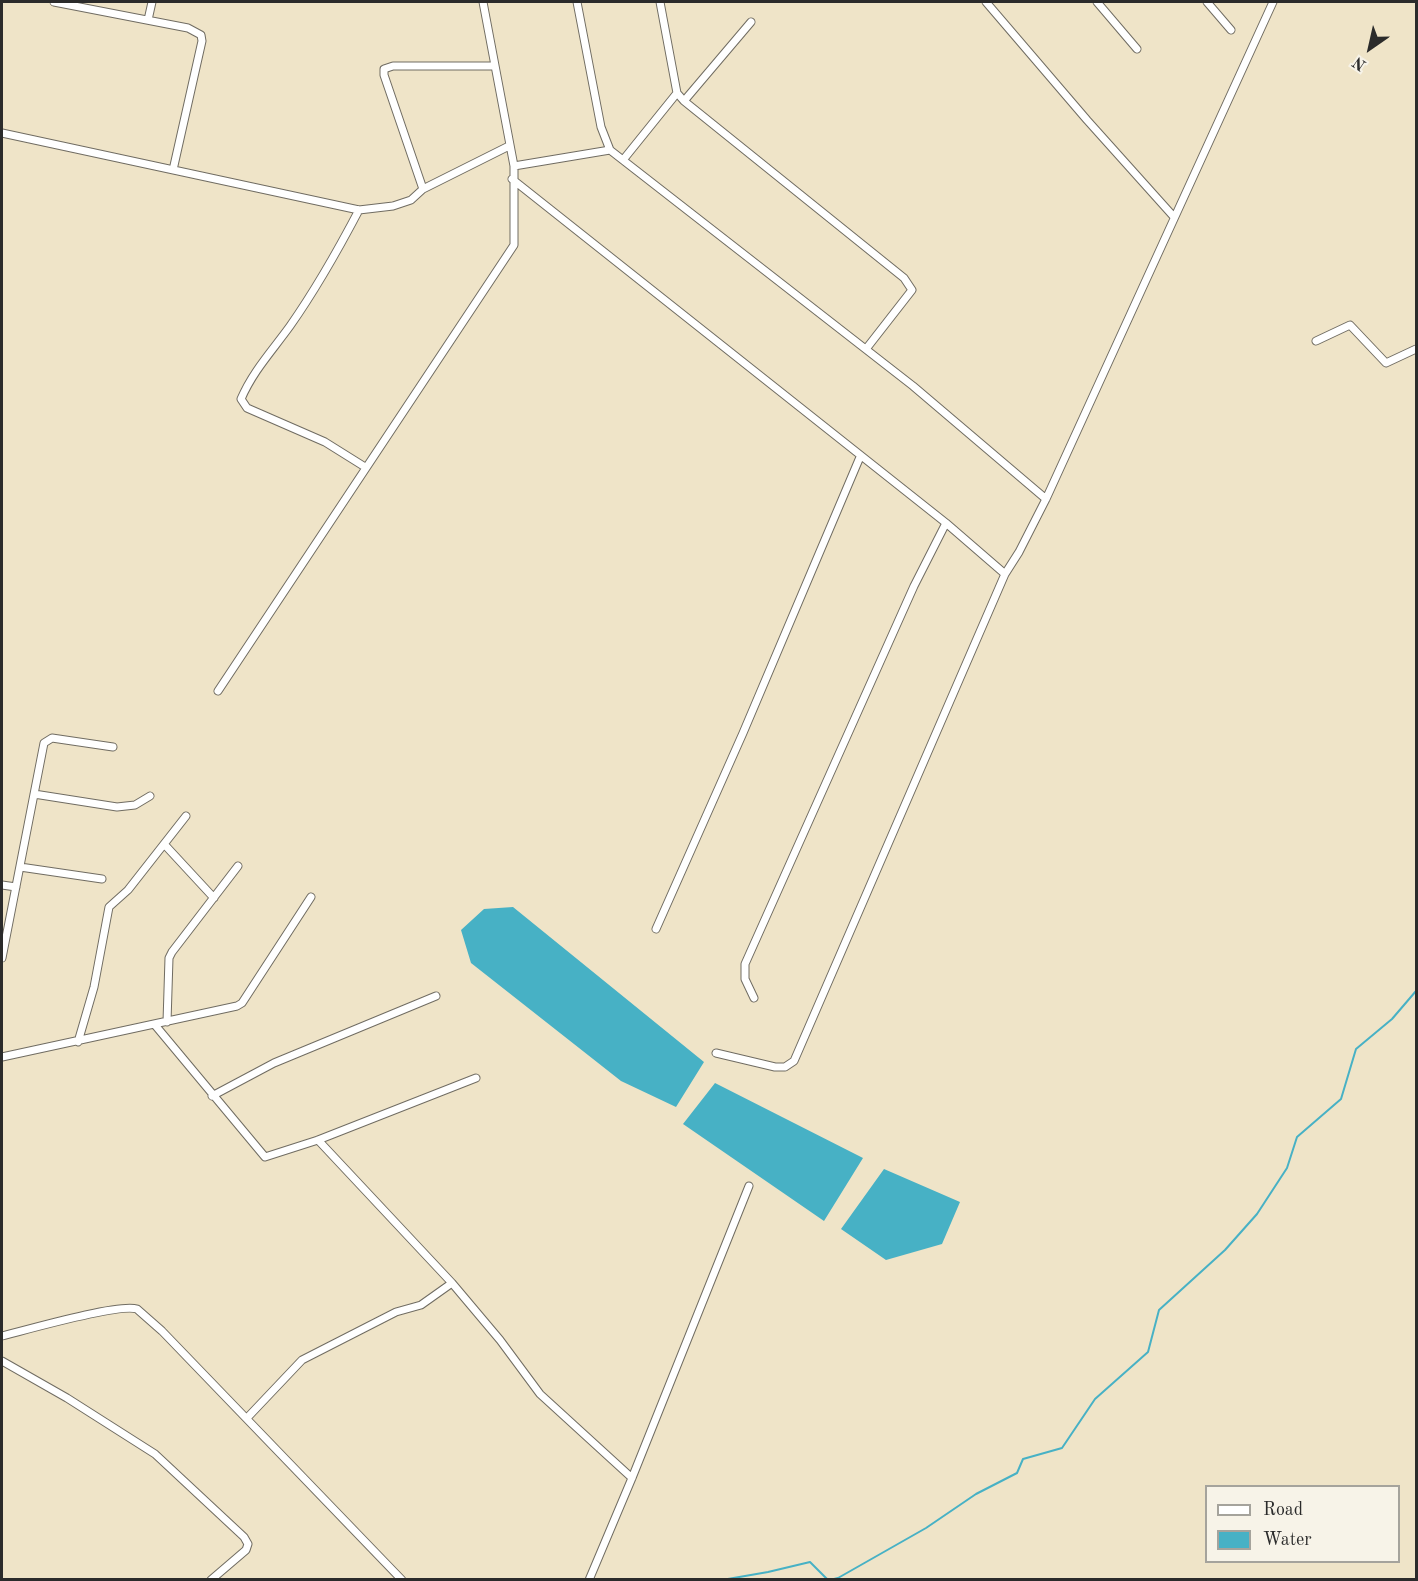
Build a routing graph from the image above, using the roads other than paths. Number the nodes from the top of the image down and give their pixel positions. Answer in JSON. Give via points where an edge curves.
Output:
{"nodes":[{"id":1,"x":54,"y":2,"type":"edge"},
{"id":2,"x":152,"y":2,"type":"edge"},
{"id":3,"x":483,"y":2,"type":"edge"},
{"id":4,"x":577,"y":2,"type":"edge"},
{"id":5,"x":660,"y":2,"type":"edge"},
{"id":6,"x":986,"y":2,"type":"edge"},
{"id":7,"x":1097,"y":2,"type":"edge"},
{"id":8,"x":1207,"y":2,"type":"edge"},
{"id":9,"x":1273,"y":2,"type":"edge"},
{"id":10,"x":148,"y":20,"type":"junction"},
{"id":11,"x":752,"y":22,"type":"dead end"},
{"id":12,"x":1231,"y":30,"type":"dead end"},
{"id":13,"x":1137,"y":49,"type":"dead end"},
{"id":14,"x":495,"y":66,"type":"junction"},
{"id":15,"x":677,"y":93,"type":"junction"},
{"id":16,"x":684,"y":100,"type":"junction"},
{"id":17,"x":2,"y":133,"type":"edge"},
{"id":18,"x":509,"y":147,"type":"junction"},
{"id":19,"x":610,"y":150,"type":"junction"},
{"id":20,"x":623,"y":160,"type":"junction"},
{"id":21,"x":514,"y":166,"type":"junction"},
{"id":22,"x":173,"y":170,"type":"junction"},
{"id":23,"x":512,"y":178,"type":"junction"},
{"id":24,"x":423,"y":189,"type":"junction"},
{"id":25,"x":359,"y":210,"type":"junction"},
{"id":26,"x":1174,"y":217,"type":"junction"},
{"id":27,"x":1316,"y":341,"type":"dead end"},
{"id":28,"x":866,"y":349,"type":"junction"},
{"id":29,"x":1416,"y":349,"type":"edge"},
{"id":30,"x":860,"y":457,"type":"junction"},
{"id":31,"x":365,"y":467,"type":"junction"},
{"id":32,"x":1046,"y":499,"type":"junction"},
{"id":33,"x":946,"y":524,"type":"junction"},
{"id":34,"x":1005,"y":574,"type":"junction"},
{"id":35,"x":218,"y":691,"type":"dead end"},
{"id":36,"x":113,"y":747,"type":"dead end"},
{"id":37,"x":34,"y":794,"type":"junction"},
{"id":38,"x":150,"y":796,"type":"dead end"},
{"id":39,"x":186,"y":816,"type":"dead end"},
{"id":40,"x":164,"y":844,"type":"junction"},
{"id":41,"x":238,"y":866,"type":"dead end"},
{"id":42,"x":20,"y":867,"type":"junction"},
{"id":43,"x":102,"y":879,"type":"dead end"},
{"id":44,"x":2,"y":885,"type":"edge"},
{"id":45,"x":16,"y":887,"type":"junction"},
{"id":46,"x":311,"y":897,"type":"dead end"},
{"id":47,"x":214,"y":898,"type":"junction"},
{"id":48,"x":656,"y":929,"type":"dead end"},
{"id":49,"x":2,"y":958,"type":"edge"},
{"id":50,"x":436,"y":996,"type":"dead end"},
{"id":51,"x":754,"y":998,"type":"dead end"},
{"id":52,"x":167,"y":1022,"type":"junction"},
{"id":53,"x":154,"y":1025,"type":"junction"},
{"id":54,"x":78,"y":1042,"type":"junction"},
{"id":55,"x":716,"y":1053,"type":"dead end"},
{"id":56,"x":2,"y":1057,"type":"edge"},
{"id":57,"x":476,"y":1078,"type":"dead end"},
{"id":58,"x":212,"y":1096,"type":"junction"},
{"id":59,"x":318,"y":1140,"type":"junction"},
{"id":60,"x":749,"y":1186,"type":"dead end"},
{"id":61,"x":452,"y":1283,"type":"junction"},
{"id":62,"x":2,"y":1336,"type":"edge"},
{"id":63,"x":2,"y":1361,"type":"edge"},
{"id":64,"x":247,"y":1418,"type":"junction"},
{"id":65,"x":632,"y":1478,"type":"junction"},
{"id":66,"x":211,"y":1580,"type":"edge"},
{"id":67,"x":402,"y":1580,"type":"edge"},
{"id":68,"x":589,"y":1580,"type":"edge"}],
"edges":[{"from":1,"to":10,"type":"street"},
{"from":2,"to":10,"type":"street"},
{"from":3,"to":14,"type":"street"},
{"from":4,"to":19,"type":"street","via":[[601,127]]},
{"from":5,"to":15,"type":"street"},
{"from":6,"to":26,"type":"street"},
{"from":7,"to":13,"type":"street"},
{"from":8,"to":12,"type":"street"},
{"from":9,"to":26,"type":"street"},
{"from":10,"to":22,"type":"street","via":[[188,27],[201,35],[202,41]]},
{"from":11,"to":16,"type":"street"},
{"from":14,"to":18,"type":"street"},
{"from":14,"to":24,"type":"street","via":[[384,69]]},
{"from":15,"to":16,"type":"street"},
{"from":15,"to":20,"type":"street"},
{"from":16,"to":28,"type":"street","via":[[904,278],[912,290]]},
{"from":17,"to":22,"type":"street"},
{"from":18,"to":21,"type":"street"},
{"from":18,"to":24,"type":"street"},
{"from":19,"to":20,"type":"street"},
{"from":19,"to":21,"type":"street"},
{"from":20,"to":28,"type":"street"},
{"from":21,"to":23,"type":"street"},
{"from":22,"to":25,"type":"street"},
{"from":23,"to":30,"type":"street"},
{"from":23,"to":31,"type":"street","via":[[515,240],[511,250]]},
{"from":24,"to":25,"type":"street","via":[[411,200],[393,206]]},
{"from":25,"to":31,"type":"street","via":[[331,261],[291,325],[248,382],[241,399],[248,408],[325,442]]},
{"from":26,"to":32,"type":"street"},
{"from":27,"to":29,"type":"street","via":[[1350,324],[1386,363]]},
{"from":28,"to":32,"type":"street"},
{"from":30,"to":33,"type":"street"},
{"from":30,"to":48,"type":"street"},
{"from":31,"to":35,"type":"street"},
{"from":32,"to":34,"type":"street"},
{"from":33,"to":34,"type":"street"},
{"from":33,"to":51,"type":"street","via":[[914,586],[745,964],[745,979]]},
{"from":34,"to":55,"type":"street","via":[[794,1060],[785,1067],[775,1067]]},
{"from":36,"to":37,"type":"street","via":[[47,740]]},
{"from":37,"to":38,"type":"street","via":[[117,807],[135,805]]},
{"from":37,"to":42,"type":"street"},
{"from":39,"to":40,"type":"street"},
{"from":40,"to":47,"type":"street"},
{"from":40,"to":54,"type":"street","via":[[128,890],[109,907],[94,987]]},
{"from":41,"to":47,"type":"street"},
{"from":42,"to":43,"type":"street"},
{"from":42,"to":45,"type":"street"},
{"from":44,"to":45,"type":"street"},
{"from":45,"to":49,"type":"street"},
{"from":46,"to":52,"type":"street","via":[[242,1003]]},
{"from":47,"to":52,"type":"street","via":[[169,958]]},
{"from":50,"to":58,"type":"street","via":[[274,1063]]},
{"from":52,"to":53,"type":"street"},
{"from":53,"to":54,"type":"street"},
{"from":53,"to":58,"type":"street"},
{"from":54,"to":56,"type":"street"},
{"from":57,"to":59,"type":"street"},
{"from":58,"to":59,"type":"street","via":[[265,1157]]},
{"from":59,"to":61,"type":"street"},
{"from":60,"to":65,"type":"street"},
{"from":61,"to":64,"type":"street","via":[[421,1305],[396,1312],[302,1360]]},
{"from":61,"to":65,"type":"street","via":[[540,1394]]},
{"from":62,"to":64,"type":"street","via":[[113,1309],[136,1308]]},
{"from":63,"to":66,"type":"street","via":[[155,1454],[244,1538],[246,1550]]},
{"from":64,"to":67,"type":"street"},
{"from":65,"to":68,"type":"street"}]}
